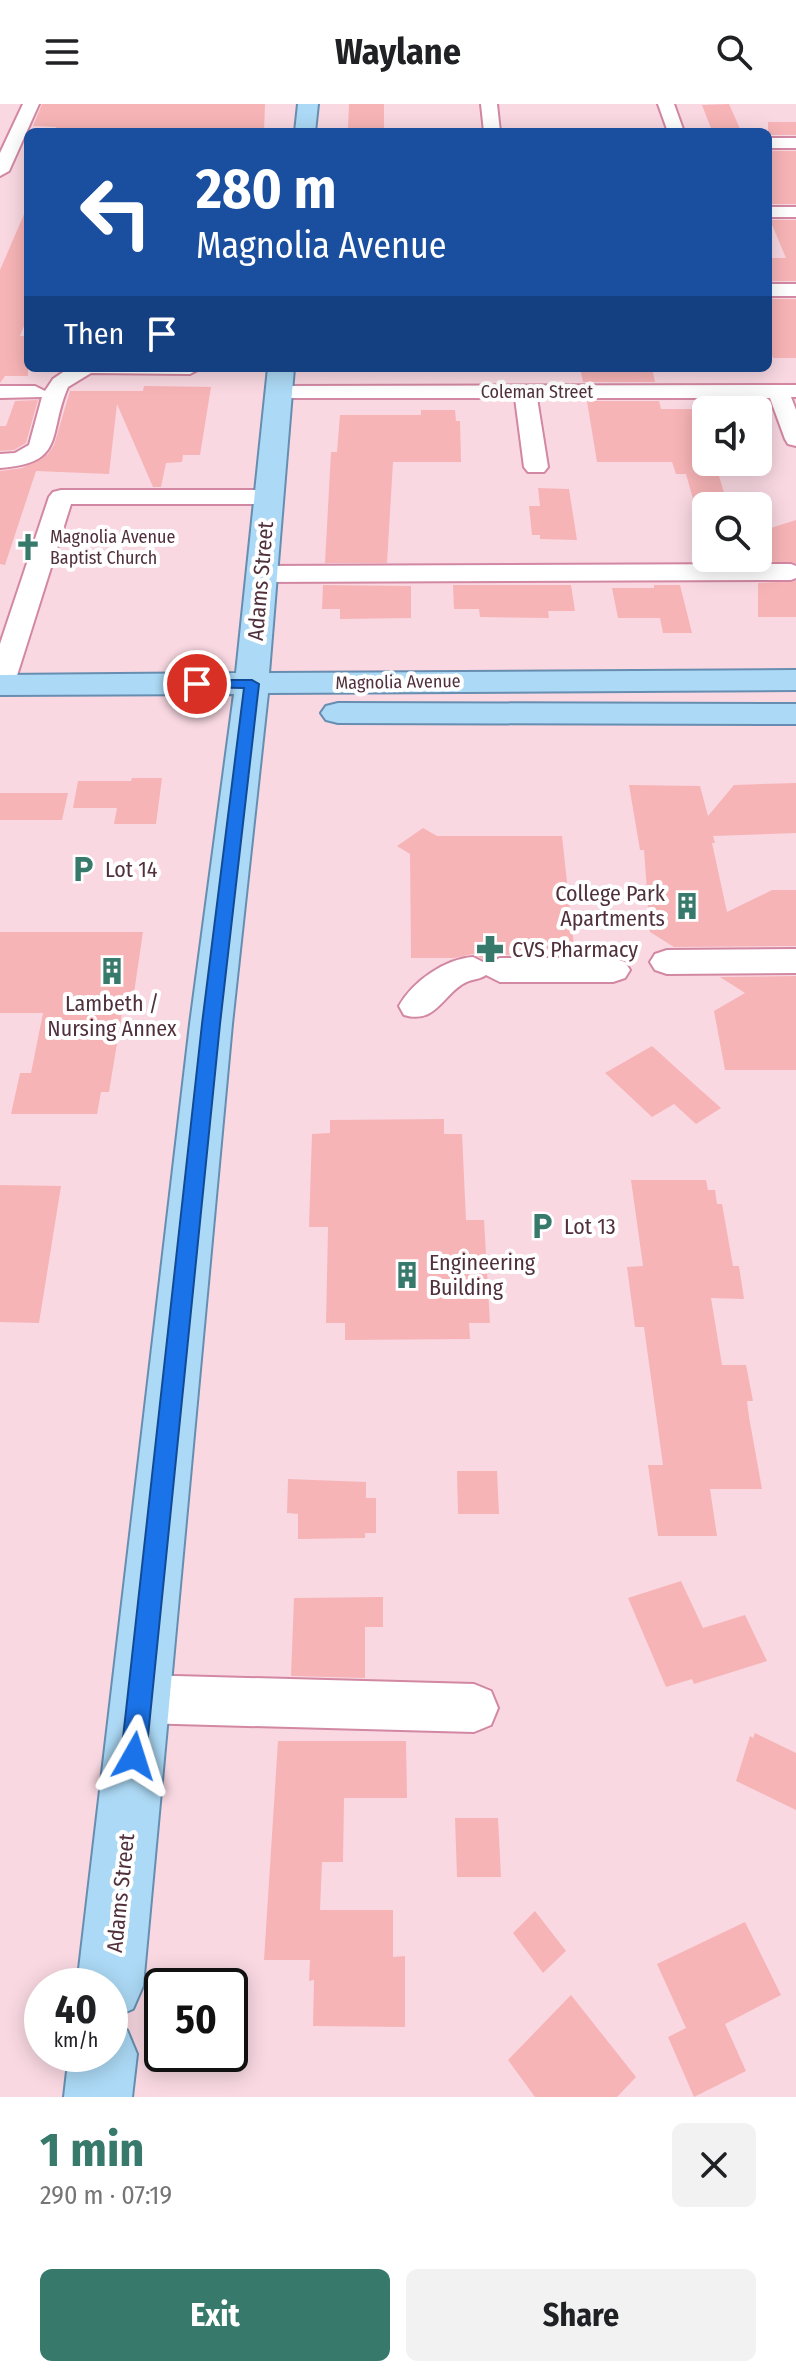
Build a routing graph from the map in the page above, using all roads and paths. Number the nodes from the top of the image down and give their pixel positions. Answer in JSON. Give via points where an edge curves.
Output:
{"nodes":[{"id":1,"x":31,"y":104,"type":"edge"},
{"id":2,"x":308,"y":104,"type":"edge"},
{"id":3,"x":489,"y":104,"type":"edge"},
{"id":4,"x":666,"y":104,"type":"edge"},
{"id":5,"x":305,"y":128,"type":"edge"},
{"id":6,"x":492,"y":128,"type":"edge"},
{"id":7,"x":675,"y":128,"type":"edge"},
{"id":8,"x":772,"y":143,"type":"edge"},
{"id":9,"x":796,"y":143,"type":"edge"},
{"id":10,"x":13,"y":146,"type":"edge"},
{"id":11,"x":0,"y":171,"type":"edge"},
{"id":12,"x":772,"y":212,"type":"edge"},
{"id":13,"x":796,"y":212,"type":"edge"},
{"id":14,"x":772,"y":290,"type":"edge"},
{"id":15,"x":796,"y":290,"type":"edge"},
{"id":16,"x":79,"y":372,"type":"edge"},
{"id":17,"x":279,"y":380,"type":"edge"},
{"id":18,"x":787,"y":391,"type":"edge"},
{"id":19,"x":0,"y":392,"type":"edge"},
{"id":20,"x":35,"y":392,"type":"dead end"},
{"id":21,"x":525,"y":392,"type":"junction"},
{"id":22,"x":796,"y":439,"type":"edge"},
{"id":23,"x":0,"y":461,"type":"edge"},
{"id":24,"x":536,"y":467,"type":"dead end"},
{"id":25,"x":268,"y":497,"type":"junction"},
{"id":26,"x":791,"y":572,"type":"dead end"},
{"id":27,"x":260,"y":574,"type":"junction"},
{"id":28,"x":796,"y":680,"type":"edge"},
{"id":29,"x":0,"y":685,"type":"edge"},
{"id":30,"x":250,"y":698,"type":"junction"},
{"id":31,"x":0,"y":713,"type":"edge"},
{"id":32,"x":796,"y":714,"type":"edge"},
{"id":33,"x":796,"y":961,"type":"edge"},
{"id":34,"x":667,"y":962,"type":"dead end"},
{"id":35,"x":613,"y":970,"type":"dead end"},
{"id":36,"x":416,"y":1006,"type":"dead end"},
{"id":37,"x":140,"y":1699,"type":"junction"},
{"id":38,"x":474,"y":1708,"type":"dead end"},
{"id":39,"x":112,"y":1968,"type":"edge"},
{"id":40,"x":101,"y":2072,"type":"edge"},
{"id":41,"x":98,"y":2097,"type":"edge"}],
"edges":[{"from":1,"to":10,"type":"street"},
{"from":2,"to":5,"type":"main road"},
{"from":3,"to":6,"type":"street"},
{"from":4,"to":7,"type":"street"},
{"from":8,"to":9,"type":"street"},
{"from":10,"to":11,"type":"street"},
{"from":12,"to":13,"type":"street"},
{"from":14,"to":15,"type":"street"},
{"from":16,"to":23,"type":"street","via":[[58,386],[36,454],[22,461]]},
{"from":17,"to":21,"type":"street","name":"Coleman Street"},
{"from":17,"to":25,"type":"main road","name":"Adams Street"},
{"from":18,"to":21,"type":"street","name":"Coleman Street"},
{"from":18,"to":22,"type":"street"},
{"from":19,"to":20,"type":"street"},
{"from":21,"to":24,"type":"street"},
{"from":25,"to":27,"type":"main road","name":"Adams Street"},
{"from":25,"to":29,"type":"street","via":[[61,497]]},
{"from":26,"to":27,"type":"street"},
{"from":27,"to":30,"type":"main road","name":"Adams Street"},
{"from":28,"to":30,"type":"main road","name":"Magnolia Avenue"},
{"from":29,"to":30,"type":"main road","name":"Magnolia Avenue"},
{"from":30,"to":31,"type":"main road","name":"Magnolia Avenue"},
{"from":30,"to":32,"type":"main road","name":"Magnolia Avenue"},
{"from":30,"to":37,"type":"main road","name":"Adams Street"},
{"from":33,"to":34,"type":"street"},
{"from":35,"to":36,"type":"street","via":[[459,970]]},
{"from":37,"to":38,"type":"street"},
{"from":37,"to":39,"type":"main road","name":"Adams Street"},
{"from":40,"to":41,"type":"main road"}]}
